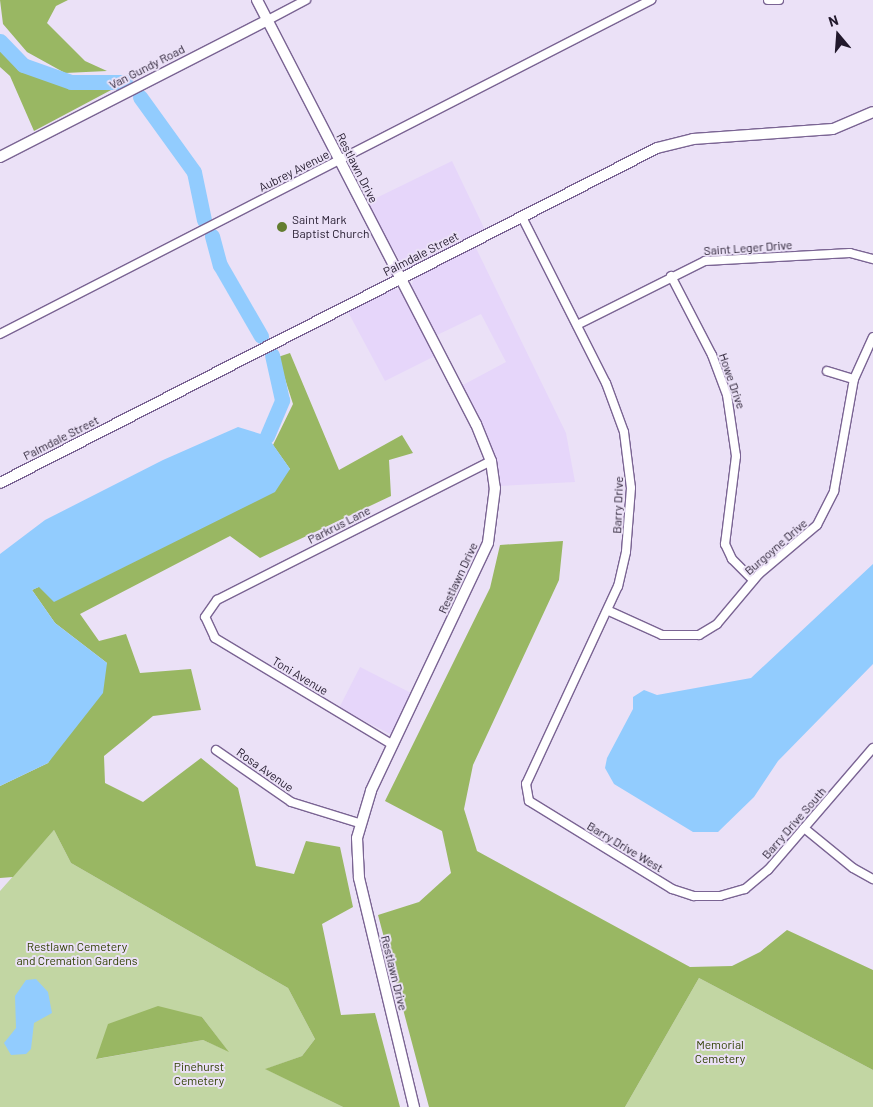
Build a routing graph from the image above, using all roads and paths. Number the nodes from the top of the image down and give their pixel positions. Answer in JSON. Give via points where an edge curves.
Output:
{"nodes":[{"id":1,"x":257,"y":0,"type":"edge"},
{"id":2,"x":306,"y":0,"type":"edge"},
{"id":3,"x":651,"y":0,"type":"edge"},
{"id":4,"x":768,"y":0,"type":"edge"},
{"id":5,"x":779,"y":0,"type":"edge"},
{"id":6,"x":268,"y":20,"type":"junction"},
{"id":7,"x":873,"y":112,"type":"edge"},
{"id":8,"x":0,"y":156,"type":"edge"},
{"id":9,"x":339,"y":160,"type":"junction"},
{"id":10,"x":522,"y":217,"type":"junction"},
{"id":11,"x":873,"y":259,"type":"edge"},
{"id":12,"x":672,"y":276,"type":"junction"},
{"id":13,"x":400,"y":279,"type":"junction"},
{"id":14,"x":578,"y":325,"type":"junction"},
{"id":15,"x":0,"y":334,"type":"edge"},
{"id":16,"x":873,"y":337,"type":"edge"},
{"id":17,"x":827,"y":371,"type":"dead end"},
{"id":18,"x":854,"y":379,"type":"junction"},
{"id":19,"x":490,"y":461,"type":"junction"},
{"id":20,"x":0,"y":483,"type":"edge"},
{"id":21,"x":754,"y":580,"type":"junction"},
{"id":22,"x":609,"y":611,"type":"junction"},
{"id":23,"x":206,"y":617,"type":"joint"},
{"id":24,"x":393,"y":744,"type":"junction"},
{"id":25,"x":873,"y":748,"type":"edge"},
{"id":26,"x":216,"y":750,"type":"dead end"},
{"id":27,"x":527,"y":796,"type":"joint"},
{"id":28,"x":359,"y":823,"type":"junction"},
{"id":29,"x":804,"y":828,"type":"junction"},
{"id":30,"x":873,"y":879,"type":"edge"},
{"id":31,"x":720,"y":896,"type":"joint"},
{"id":32,"x":414,"y":1107,"type":"edge"}],
"edges":[{"from":1,"to":6,"type":"street","name":"Restlawn Drive"},
{"from":2,"to":6,"type":"street","name":"Van Gundy Road"},
{"from":3,"to":9,"type":"street","name":"Aubrey Avenue"},
{"from":4,"to":5,"type":"street"},
{"from":6,"to":8,"type":"street","name":"Van Gundy Road"},
{"from":6,"to":9,"type":"street","name":"Restlawn Drive"},
{"from":7,"to":10,"type":"street","name":"Palmdale Street","via":[[833,129],[668,143]]},
{"from":9,"to":13,"type":"street","name":"Restlawn Drive"},
{"from":9,"to":15,"type":"street","name":"Aubrey Avenue"},
{"from":10,"to":13,"type":"street","name":"Palmdale Street"},
{"from":10,"to":14,"type":"street","name":"Barry Drive"},
{"from":11,"to":12,"type":"street","name":"Saint Leger Drive","via":[[850,252],[705,261]]},
{"from":12,"to":14,"type":"street","name":"Saint Leger Drive"},
{"from":12,"to":21,"type":"street","name":"Howe Drive","via":[[712,355],[727,395],[736,456],[725,544],[732,559]]},
{"from":13,"to":19,"type":"street","name":"Restlawn Drive","via":[[476,424]]},
{"from":13,"to":20,"type":"street","name":"Palmdale Street"},
{"from":14,"to":22,"type":"street","name":"Barry Drive","via":[[618,414],[630,472],[626,552]]},
{"from":16,"to":18,"type":"street","name":"Burgoyne Drive"},
{"from":17,"to":18,"type":"street"},
{"from":18,"to":21,"type":"street","name":"Burgoyne Drive","via":[[834,491],[827,511],[811,531]]},
{"from":19,"to":23,"type":"street","name":"Parkrus Lane","via":[[217,600]]},
{"from":19,"to":24,"type":"street","name":"Restlawn Drive","via":[[495,494],[488,543]]},
{"from":21,"to":22,"type":"street","name":"Burgoyne Drive","via":[[728,614],[711,629],[693,636],[662,635]]},
{"from":22,"to":27,"type":"street","name":"Barry Drive","via":[[526,784]]},
{"from":23,"to":24,"type":"street","name":"Toni Avenue","via":[[215,638]]},
{"from":24,"to":28,"type":"street","name":"Restlawn Drive"},
{"from":25,"to":29,"type":"street","name":"Barry Drive South"},
{"from":26,"to":28,"type":"street","name":"Rosa Avenue","via":[[291,802]]},
{"from":27,"to":31,"type":"street","name":"Barry Drive West","via":[[533,805],[672,889],[694,896]]},
{"from":28,"to":32,"type":"street","name":"Restlawn Drive","via":[[358,878]]},
{"from":29,"to":30,"type":"street","via":[[853,868]]},
{"from":29,"to":31,"type":"street","name":"Barry Drive South","via":[[755,882]]}]}
